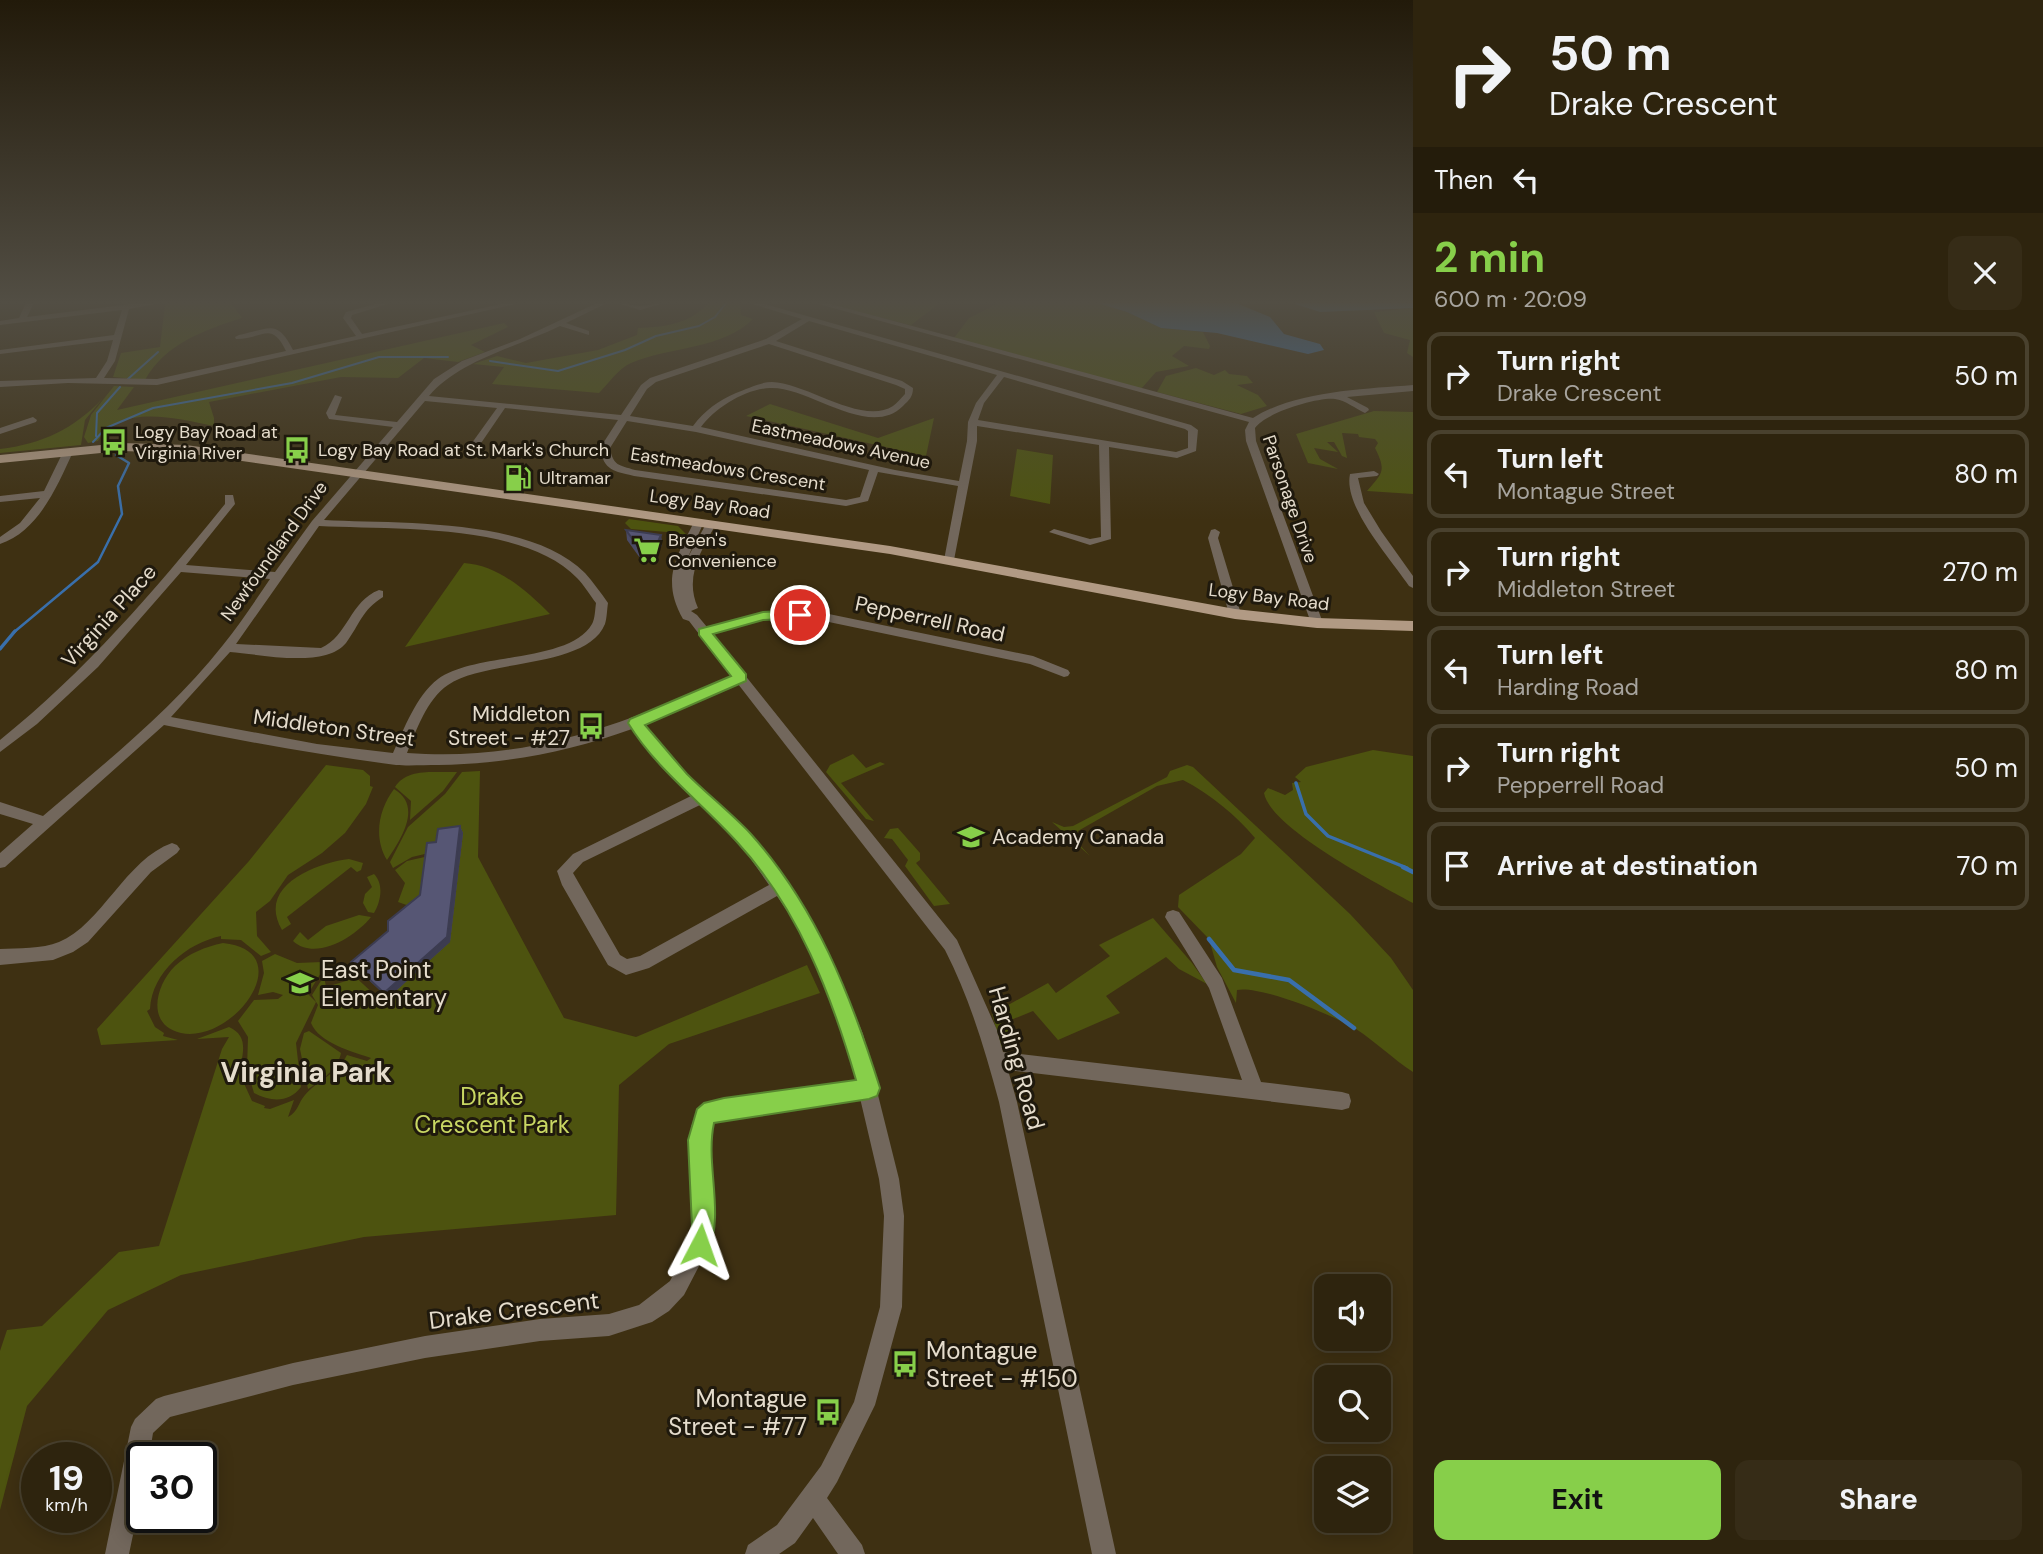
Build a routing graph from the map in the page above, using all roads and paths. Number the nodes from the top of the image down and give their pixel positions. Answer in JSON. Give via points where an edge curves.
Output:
{"nodes":[{"id":1,"x":102,"y":376,"type":"edge"},
{"id":2,"x":187,"y":376,"type":"edge"},
{"id":3,"x":445,"y":376,"type":"edge"},
{"id":4,"x":665,"y":376,"type":"edge"},
{"id":5,"x":876,"y":376,"type":"edge"},
{"id":6,"x":1001,"y":376,"type":"edge"},
{"id":7,"x":1007,"y":376,"type":"edge"},
{"id":8,"x":1086,"y":376,"type":"edge"},
{"id":9,"x":99,"y":380,"type":"junction"},
{"id":10,"x":0,"y":384,"type":"edge"},
{"id":11,"x":1413,"y":388,"type":"edge"},
{"id":12,"x":1337,"y":395,"type":"junction"},
{"id":13,"x":338,"y":397,"type":"dead end"},
{"id":14,"x":421,"y":398,"type":"junction"},
{"id":15,"x":503,"y":405,"type":"junction"},
{"id":16,"x":1365,"y":410,"type":"dead end"},
{"id":17,"x":624,"y":418,"type":"junction"},
{"id":18,"x":33,"y":420,"type":"dead end"},
{"id":19,"x":1254,"y":421,"type":"junction"},
{"id":20,"x":972,"y":422,"type":"junction"},
{"id":21,"x":397,"y":425,"type":"junction"},
{"id":22,"x":695,"y":429,"type":"junction"},
{"id":23,"x":0,"y":431,"type":"edge"},
{"id":24,"x":1104,"y":443,"type":"junction"},
{"id":25,"x":474,"y":447,"type":"dead end"},
{"id":26,"x":74,"y":451,"type":"junction"},
{"id":27,"x":0,"y":459,"type":"edge"},
{"id":28,"x":874,"y":469,"type":"junction"},
{"id":29,"x":357,"y":472,"type":"junction"},
{"id":30,"x":1374,"y":474,"type":"dead end"},
{"id":31,"x":962,"y":484,"type":"junction"},
{"id":32,"x":47,"y":494,"type":"junction"},
{"id":33,"x":229,"y":497,"type":"dead end"},
{"id":34,"x":0,"y":499,"type":"edge"},
{"id":35,"x":316,"y":523,"type":"junction"},
{"id":36,"x":705,"y":523,"type":"junction"},
{"id":37,"x":1054,"y":532,"type":"dead end"},
{"id":38,"x":1215,"y":532,"type":"dead end"},
{"id":39,"x":0,"y":541,"type":"edge"},
{"id":40,"x":949,"y":560,"type":"junction"},
{"id":41,"x":178,"y":568,"type":"junction"},
{"id":42,"x":276,"y":576,"type":"junction"},
{"id":43,"x":1413,"y":583,"type":"edge"},
{"id":44,"x":379,"y":594,"type":"dead end"},
{"id":45,"x":1235,"y":614,"type":"junction"},
{"id":46,"x":1317,"y":623,"type":"junction"},
{"id":47,"x":698,"y":625,"type":"junction"},
{"id":48,"x":1413,"y":626,"type":"edge"},
{"id":49,"x":228,"y":648,"type":"junction"},
{"id":50,"x":1064,"y":673,"type":"dead end"},
{"id":51,"x":741,"y":678,"type":"junction"},
{"id":52,"x":162,"y":720,"type":"junction"},
{"id":53,"x":635,"y":723,"type":"junction"},
{"id":54,"x":0,"y":747,"type":"edge"},
{"id":55,"x":397,"y":760,"type":"junction"},
{"id":56,"x":702,"y":797,"type":"junction"},
{"id":57,"x":0,"y":808,"type":"edge"},
{"id":58,"x":45,"y":822,"type":"junction"},
{"id":59,"x":172,"y":849,"type":"dead end"},
{"id":60,"x":0,"y":862,"type":"edge"},
{"id":61,"x":781,"y":886,"type":"junction"},
{"id":62,"x":1173,"y":917,"type":"dead end"},
{"id":63,"x":0,"y":957,"type":"edge"},
{"id":64,"x":996,"y":1060,"type":"junction"},
{"id":65,"x":869,"y":1088,"type":"junction"},
{"id":66,"x":1255,"y":1090,"type":"junction"},
{"id":67,"x":1342,"y":1101,"type":"dead end"},
{"id":68,"x":813,"y":1498,"type":"junction"},
{"id":69,"x":117,"y":1554,"type":"edge"},
{"id":70,"x":757,"y":1554,"type":"edge"},
{"id":71,"x":853,"y":1554,"type":"edge"},
{"id":72,"x":1104,"y":1554,"type":"edge"}],
"edges":[{"from":1,"to":9,"type":"street"},
{"from":2,"to":9,"type":"street","via":[[157,382]]},
{"from":3,"to":14,"type":"street","name":"Newfoundland Drive"},
{"from":4,"to":17,"type":"street","via":[[644,387]]},
{"from":5,"to":22,"type":"street","via":[[909,388],[909,395],[895,410],[873,415],[784,387],[765,386],[718,404]]},
{"from":6,"to":20,"type":"street","via":[[983,395]]},
{"from":7,"to":24,"type":"street","via":[[1193,430],[1193,449],[1177,455]]},
{"from":8,"to":19,"type":"street"},
{"from":9,"to":10,"type":"street"},
{"from":11,"to":12,"type":"street","name":"Parsonage Drive"},
{"from":12,"to":16,"type":"street"},
{"from":12,"to":19,"type":"street","name":"Parsonage Drive"},
{"from":13,"to":21,"type":"street","via":[[332,417]]},
{"from":14,"to":15,"type":"street","name":"Eastmeadows Avenue"},
{"from":14,"to":21,"type":"street","name":"Newfoundland Drive"},
{"from":15,"to":17,"type":"street","name":"Eastmeadows Avenue"},
{"from":15,"to":25,"type":"street"},
{"from":17,"to":22,"type":"street","name":"Eastmeadows Avenue"},
{"from":17,"to":28,"type":"street","name":"Eastmeadows Crescent","via":[[604,453],[624,471],[846,503],[864,499]]},
{"from":18,"to":23,"type":"street"},
{"from":19,"to":46,"type":"street","name":"Parsonage Drive","via":[[1251,441]]},
{"from":20,"to":24,"type":"street"},
{"from":20,"to":31,"type":"street"},
{"from":21,"to":29,"type":"street","name":"Newfoundland Drive"},
{"from":22,"to":28,"type":"street","name":"Eastmeadows Avenue"},
{"from":24,"to":37,"type":"street","via":[[1106,539],[1090,542]]},
{"from":26,"to":27,"type":"main road","name":"Logy Bay Road"},
{"from":26,"to":29,"type":"main road","name":"Logy Bay Road","via":[[186,449]]},
{"from":26,"to":32,"type":"street"},
{"from":28,"to":31,"type":"street","name":"Eastmeadows Avenue"},
{"from":29,"to":35,"type":"street","name":"Newfoundland Drive"},
{"from":29,"to":36,"type":"main road","name":"Logy Bay Road"},
{"from":30,"to":43,"type":"street","via":[[1353,476],[1353,487]]},
{"from":31,"to":40,"type":"street"},
{"from":32,"to":34,"type":"street"},
{"from":32,"to":39,"type":"street","via":[[29,522]]},
{"from":33,"to":41,"type":"street","name":"Virginia Place","via":[[230,504]]},
{"from":35,"to":42,"type":"street","name":"Newfoundland Drive"},
{"from":35,"to":55,"type":"street","via":[[489,534],[528,543],[576,568],[602,603],[600,624],[583,642],[463,673],[442,683]]},
{"from":36,"to":40,"type":"main road","name":"Logy Bay Road"},
{"from":36,"to":47,"type":"street","name":"Harding Road","via":[[686,579],[688,601]]},
{"from":38,"to":45,"type":"street"},
{"from":40,"to":45,"type":"main road","name":"Logy Bay Road"},
{"from":41,"to":42,"type":"street"},
{"from":41,"to":54,"type":"street","name":"Virginia Place","via":[[64,693]]},
{"from":42,"to":49,"type":"street","name":"Newfoundland Drive"},
{"from":44,"to":49,"type":"street","via":[[362,606],[343,640],[328,652]]},
{"from":45,"to":46,"type":"main road","name":"Logy Bay Road"},
{"from":46,"to":48,"type":"main road","name":"Logy Bay Road"},
{"from":47,"to":50,"type":"street","name":"Pepperrell Road","via":[[763,616],[824,617],[1033,660]]},
{"from":47,"to":51,"type":"street","name":"Harding Road"},
{"from":49,"to":52,"type":"street","name":"Newfoundland Drive"},
{"from":51,"to":53,"type":"street","name":"Middleton Street"},
{"from":51,"to":64,"type":"street","name":"Harding Road","via":[[951,945],[975,995]]},
{"from":52,"to":55,"type":"street","name":"Middleton Street"},
{"from":52,"to":58,"type":"street","name":"Newfoundland Drive"},
{"from":53,"to":55,"type":"street","name":"Middleton Street","via":[[523,754],[462,761]]},
{"from":53,"to":56,"type":"street"},
{"from":56,"to":61,"type":"street","via":[[744,838]]},
{"from":56,"to":61,"type":"street","via":[[578,858],[565,871],[614,960],[626,967],[643,963]]},
{"from":57,"to":58,"type":"street"},
{"from":58,"to":60,"type":"street","name":"Newfoundland Drive"},
{"from":59,"to":63,"type":"street","via":[[146,867],[82,937],[67,947]]},
{"from":61,"to":65,"type":"street","via":[[831,975]]},
{"from":62,"to":66,"type":"street","via":[[1216,984]]},
{"from":64,"to":66,"type":"street"},
{"from":64,"to":72,"type":"street","name":"Harding Road"},
{"from":65,"to":68,"type":"street","via":[[894,1216],[891,1307],[864,1405]]},
{"from":65,"to":69,"type":"street","name":"Drake Crescent","via":[[712,1111],[705,1117],[699,1140],[700,1245],[677,1288],[644,1314],[609,1325],[425,1347],[164,1407],[144,1427]]},
{"from":66,"to":67,"type":"street"},
{"from":68,"to":70,"type":"street","via":[[786,1534]]},
{"from":68,"to":71,"type":"street"}]}
